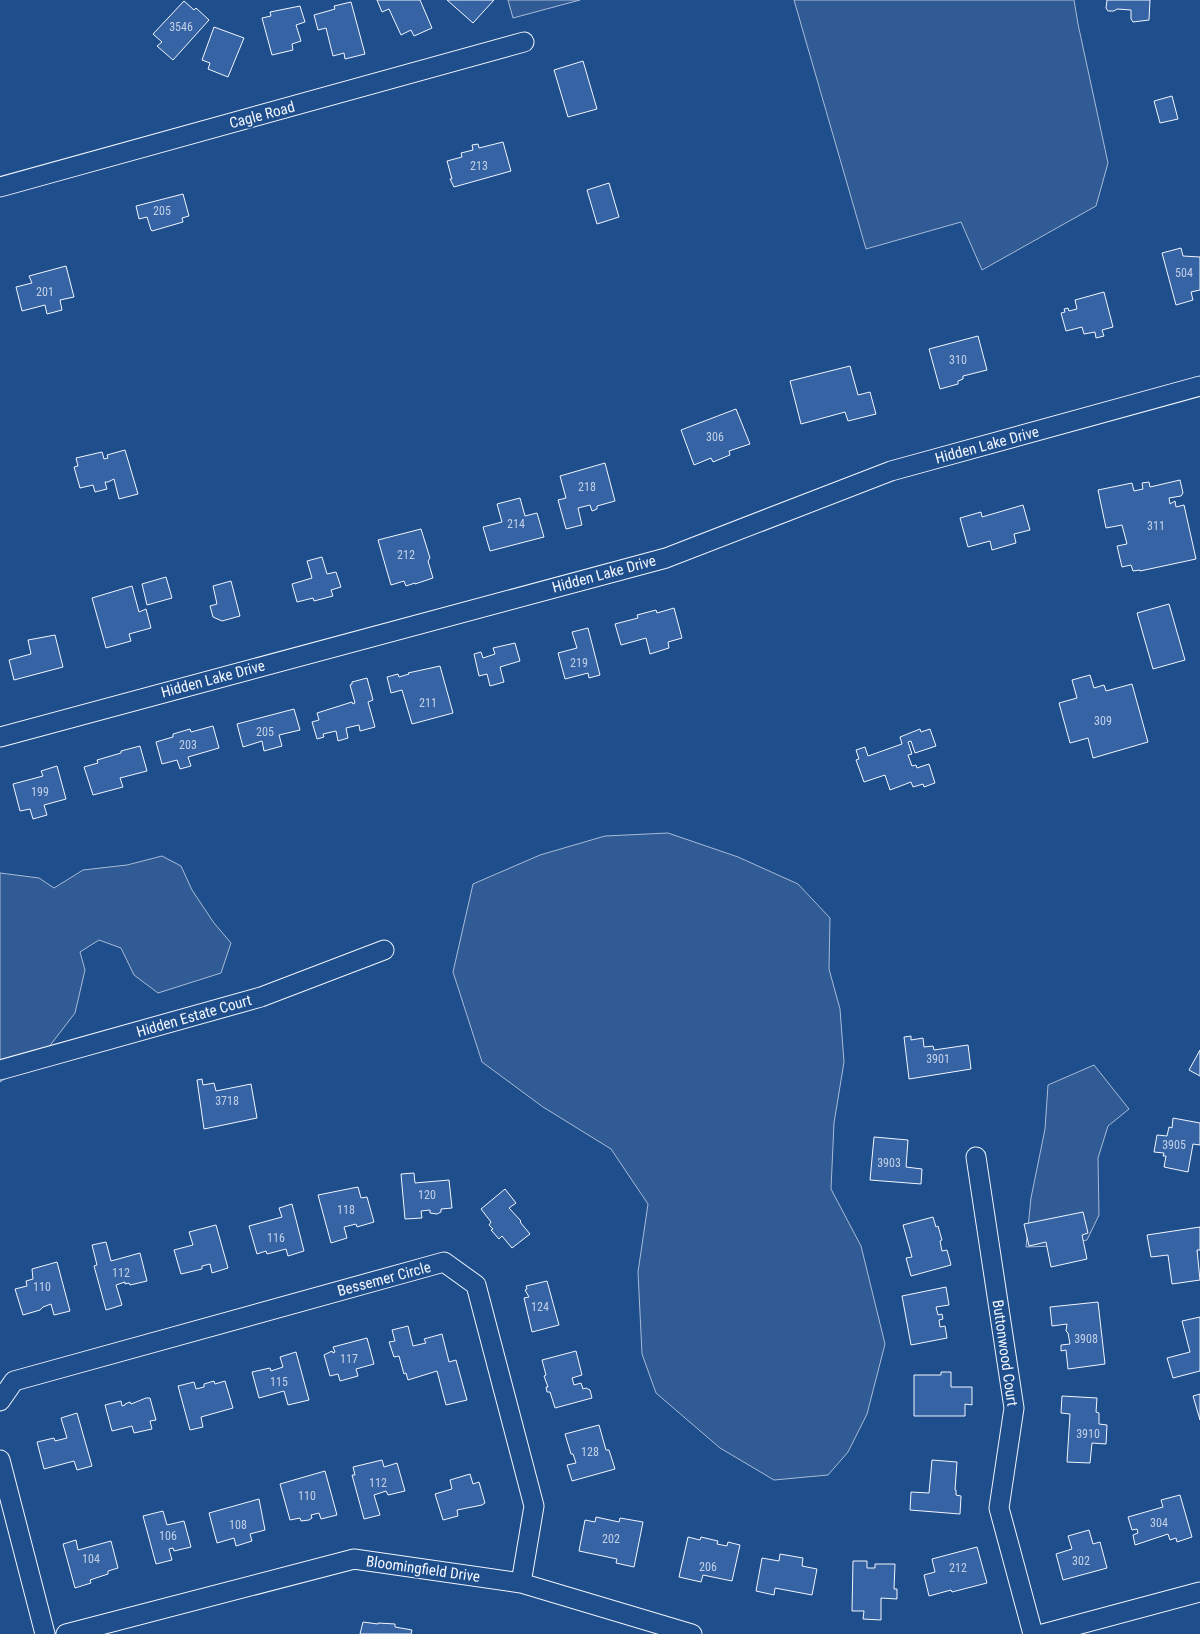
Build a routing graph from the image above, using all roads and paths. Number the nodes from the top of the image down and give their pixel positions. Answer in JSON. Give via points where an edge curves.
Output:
{"nodes":[{"id":1,"x":524,"y":42,"type":"dead end"},
{"id":2,"x":0,"y":187,"type":"edge"},
{"id":3,"x":1200,"y":386,"type":"edge"},
{"id":4,"x":0,"y":736,"type":"edge"},
{"id":5,"x":384,"y":950,"type":"dead end"},
{"id":6,"x":0,"y":1070,"type":"edge"},
{"id":7,"x":976,"y":1157,"type":"dead end"},
{"id":8,"x":0,"y":1401,"type":"edge"},
{"id":9,"x":0,"y":1460,"type":"edge"},
{"id":10,"x":521,"y":1583,"type":"junction"},
{"id":11,"x":1200,"y":1592,"type":"edge"},
{"id":12,"x":45,"y":1634,"type":"edge"},
{"id":13,"x":66,"y":1634,"type":"edge"},
{"id":14,"x":692,"y":1634,"type":"edge"},
{"id":15,"x":1033,"y":1634,"type":"edge"},
{"id":16,"x":1043,"y":1634,"type":"edge"}],
"edges":[{"from":1,"to":2,"type":"street","name":"Cagle Road"},
{"from":3,"to":4,"type":"street","name":"Hidden Lake Drive","via":[[891,471],[666,558]]},
{"from":5,"to":6,"type":"street","name":"Hidden Estate Court","via":[[261,997]]},
{"from":7,"to":15,"type":"street","name":"Buttonwood Court","via":[[1014,1408],[999,1508]]},
{"from":8,"to":10,"type":"street","name":"Bessemer Circle","via":[[14,1381],[444,1262],[476,1284],[534,1506]]},
{"from":9,"to":12,"type":"street"},
{"from":10,"to":13,"type":"street","name":"Bloomingfield Drive","via":[[354,1560]]},
{"from":10,"to":14,"type":"street","name":"Bloomingfield Drive"},
{"from":11,"to":16,"type":"street"}]}
